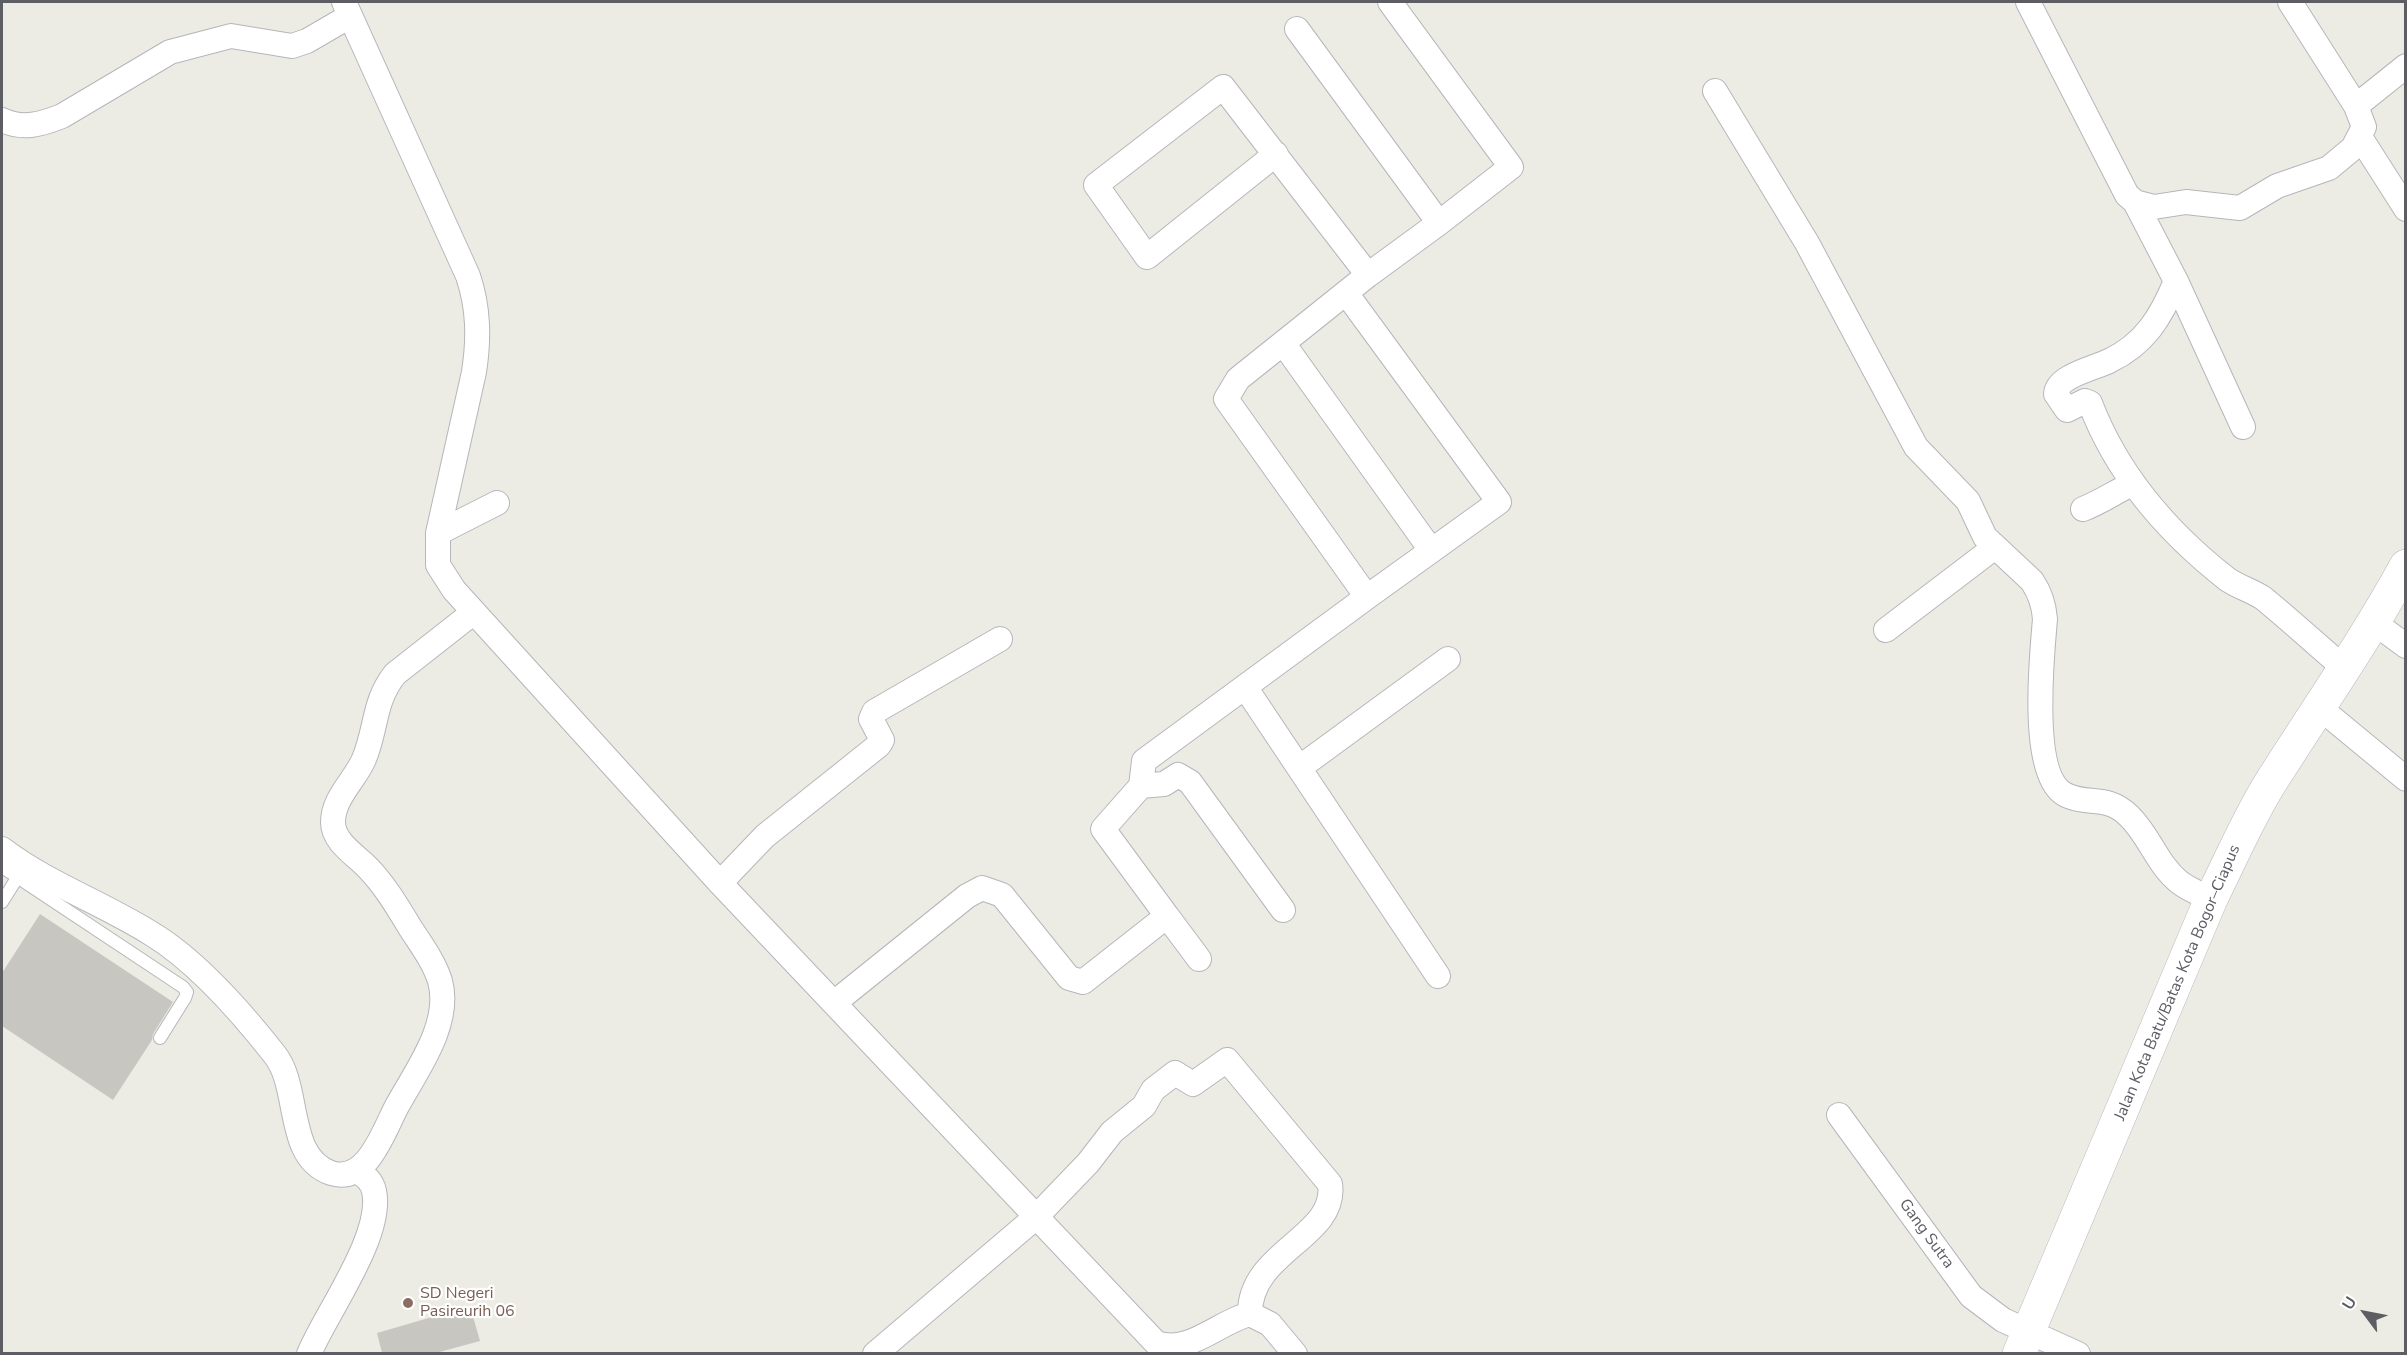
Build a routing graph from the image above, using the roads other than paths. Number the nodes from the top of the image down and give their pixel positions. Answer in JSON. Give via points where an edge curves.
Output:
{"nodes":[{"id":1,"x":1390,"y":2,"type":"edge"},
{"id":2,"x":2028,"y":2,"type":"edge"},
{"id":3,"x":2290,"y":2,"type":"edge"},
{"id":4,"x":347,"y":9,"type":"edge"},
{"id":5,"x":1297,"y":29,"type":"dead end"},
{"id":6,"x":2406,"y":66,"type":"edge"},
{"id":7,"x":1715,"y":91,"type":"dead end"},
{"id":8,"x":2356,"y":106,"type":"junction"},
{"id":9,"x":2,"y":120,"type":"edge"},
{"id":10,"x":2360,"y":137,"type":"junction"},
{"id":11,"x":1276,"y":154,"type":"junction"},
{"id":12,"x":2135,"y":202,"type":"junction"},
{"id":13,"x":2406,"y":209,"type":"edge"},
{"id":14,"x":1439,"y":223,"type":"junction"},
{"id":15,"x":1368,"y":275,"type":"junction"},
{"id":16,"x":2176,"y":281,"type":"junction"},
{"id":17,"x":1346,"y":293,"type":"junction"},
{"id":18,"x":1283,"y":343,"type":"junction"},
{"id":19,"x":2243,"y":427,"type":"dead end"},
{"id":20,"x":2132,"y":484,"type":"junction"},
{"id":21,"x":497,"y":503,"type":"dead end"},
{"id":22,"x":2083,"y":509,"type":"dead end"},
{"id":23,"x":438,"y":533,"type":"junction"},
{"id":24,"x":1995,"y":547,"type":"junction"},
{"id":25,"x":1431,"y":550,"type":"junction"},
{"id":26,"x":2406,"y":566,"type":"edge"},
{"id":27,"x":1367,"y":597,"type":"junction"},
{"id":28,"x":474,"y":612,"type":"junction"},
{"id":29,"x":2372,"y":621,"type":"junction"},
{"id":30,"x":1886,"y":630,"type":"dead end"},
{"id":31,"x":1000,"y":639,"type":"dead end"},
{"id":32,"x":2406,"y":646,"type":"edge"},
{"id":33,"x":1448,"y":659,"type":"dead end"},
{"id":34,"x":2343,"y":667,"type":"junction"},
{"id":35,"x":1245,"y":687,"type":"junction"},
{"id":36,"x":2320,"y":708,"type":"junction"},
{"id":37,"x":1164,"y":747,"type":"junction"},
{"id":38,"x":1299,"y":768,"type":"junction"},
{"id":39,"x":2406,"y":779,"type":"edge"},
{"id":40,"x":1190,"y":782,"type":"junction"},
{"id":41,"x":1142,"y":786,"type":"junction"},
{"id":42,"x":2,"y":849,"type":"edge"},
{"id":43,"x":2,"y":867,"type":"edge"},
{"id":44,"x":17,"y":878,"type":"junction"},
{"id":45,"x":720,"y":883,"type":"junction"},
{"id":46,"x":2211,"y":899,"type":"junction"},
{"id":47,"x":2,"y":902,"type":"edge"},
{"id":48,"x":1283,"y":910,"type":"dead end"},
{"id":49,"x":1167,"y":916,"type":"junction"},
{"id":50,"x":1199,"y":959,"type":"dead end"},
{"id":51,"x":1438,"y":976,"type":"dead end"},
{"id":52,"x":834,"y":1003,"type":"junction"},
{"id":53,"x":160,"y":1038,"type":"dead end"},
{"id":54,"x":1839,"y":1115,"type":"dead end"},
{"id":55,"x":357,"y":1171,"type":"junction"},
{"id":56,"x":1036,"y":1217,"type":"junction"},
{"id":57,"x":1250,"y":1314,"type":"junction"},
{"id":58,"x":2025,"y":1342,"type":"edge"},
{"id":59,"x":1168,"y":1352,"type":"edge"},
{"id":60,"x":309,"y":1353,"type":"edge"},
{"id":61,"x":875,"y":1353,"type":"edge"},
{"id":62,"x":1295,"y":1353,"type":"edge"},
{"id":63,"x":2078,"y":1353,"type":"edge"}],
"edges":[{"from":1,"to":14,"type":"street","via":[[1511,167]]},
{"from":2,"to":12,"type":"street","via":[[2115,173]]},
{"from":3,"to":8,"type":"street"},
{"from":4,"to":9,"type":"street","via":[[307,41],[292,46],[238,36],[189,45],[170,52],[62,116],[27,126]]},
{"from":4,"to":23,"type":"street","via":[[475,298],[478,346],[474,372]]},
{"from":5,"to":14,"type":"street"},
{"from":6,"to":8,"type":"street"},
{"from":7,"to":24,"type":"street","via":[[1807,243],[1916,447],[1964,495],[1985,537]]},
{"from":8,"to":10,"type":"street","via":[[2364,127]]},
{"from":10,"to":12,"type":"street","via":[[2330,168],[2277,186],[2241,208],[2186,202],[2154,207]]},
{"from":10,"to":13,"type":"street"},
{"from":11,"to":11,"type":"street","via":[[1147,257],[1096,185],[1223,87]]},
{"from":11,"to":15,"type":"street"},
{"from":12,"to":16,"type":"street"},
{"from":14,"to":15,"type":"street"},
{"from":15,"to":17,"type":"street"},
{"from":16,"to":19,"type":"street"},
{"from":16,"to":20,"type":"street","via":[[2144,338],[2121,355],[2086,368],[2056,390],[2067,410],[2085,401],[2090,403]]},
{"from":17,"to":18,"type":"street"},
{"from":17,"to":25,"type":"street","via":[[1499,502]]},
{"from":18,"to":25,"type":"street"},
{"from":18,"to":27,"type":"street","via":[[1238,379],[1226,399]]},
{"from":20,"to":22,"type":"street"},
{"from":20,"to":34,"type":"street","via":[[2197,554],[2235,585],[2264,599]]},
{"from":21,"to":23,"type":"street"},
{"from":23,"to":28,"type":"street","via":[[438,565]]},
{"from":24,"to":30,"type":"street"},
{"from":24,"to":46,"type":"street","via":[[2032,581],[2043,602],[2046,618],[2042,732],[2044,760],[2054,785],[2068,796],[2103,800],[2123,810],[2178,881]]},
{"from":25,"to":27,"type":"street"},
{"from":26,"to":29,"type":"main road","name":"Jalan Kota Batu/Batas Kota Bogor–Ciapus"},
{"from":27,"to":35,"type":"street"},
{"from":28,"to":45,"type":"street"},
{"from":28,"to":55,"type":"street","via":[[395,674],[387,685],[377,703],[364,760],[333,815],[335,835],[384,887],[432,962],[442,1002],[431,1041],[374,1150]]},
{"from":29,"to":32,"type":"street"},
{"from":29,"to":34,"type":"main road","name":"Jalan Kota Batu/Batas Kota Bogor–Ciapus"},
{"from":31,"to":45,"type":"street","via":[[872,713],[880,744],[765,836]]},
{"from":33,"to":38,"type":"street"},
{"from":34,"to":36,"type":"main road","name":"Jalan Kota Batu/Batas Kota Bogor–Ciapus"},
{"from":35,"to":37,"type":"street"},
{"from":35,"to":38,"type":"street"},
{"from":36,"to":39,"type":"street"},
{"from":36,"to":46,"type":"main road","name":"Jalan Kota Batu/Batas Kota Bogor–Ciapus","via":[[2268,786]]},
{"from":37,"to":40,"type":"street"},
{"from":37,"to":41,"type":"street","via":[[1144,761]]},
{"from":38,"to":51,"type":"street"},
{"from":40,"to":41,"type":"street","via":[[1178,775],[1164,784]]},
{"from":40,"to":48,"type":"street"},
{"from":41,"to":49,"type":"street","via":[[1103,829]]},
{"from":42,"to":55,"type":"street","via":[[55,883],[152,933],[198,970],[278,1059],[291,1092],[301,1142],[310,1157],[333,1174]]},
{"from":43,"to":44,"type":"lane"},
{"from":44,"to":47,"type":"lane"},
{"from":44,"to":53,"type":"lane","via":[[183,987],[187,992],[185,998]]},
{"from":45,"to":52,"type":"street"},
{"from":46,"to":58,"type":"main road","name":"Jalan Kota Batu/Batas Kota Bogor–Ciapus"},
{"from":49,"to":50,"type":"street"},
{"from":49,"to":52,"type":"street","via":[[1083,982],[1069,978],[1002,895],[982,888]]},
{"from":52,"to":56,"type":"street"},
{"from":54,"to":58,"type":"street","name":"Gang Sutra","via":[[1971,1296]]},
{"from":55,"to":60,"type":"street","via":[[370,1181],[374,1190],[373,1220],[358,1261]]},
{"from":56,"to":57,"type":"street","via":[[1160,1085],[1176,1073],[1193,1084],[1229,1060],[1330,1184],[1332,1193],[1322,1218],[1261,1274],[1251,1296]]},
{"from":56,"to":59,"type":"street"},
{"from":56,"to":61,"type":"street"},
{"from":57,"to":59,"type":"street","via":[[1184,1352]]},
{"from":57,"to":62,"type":"street","via":[[1270,1324]]},
{"from":58,"to":63,"type":"street","name":"Gang Sutra"}]}
